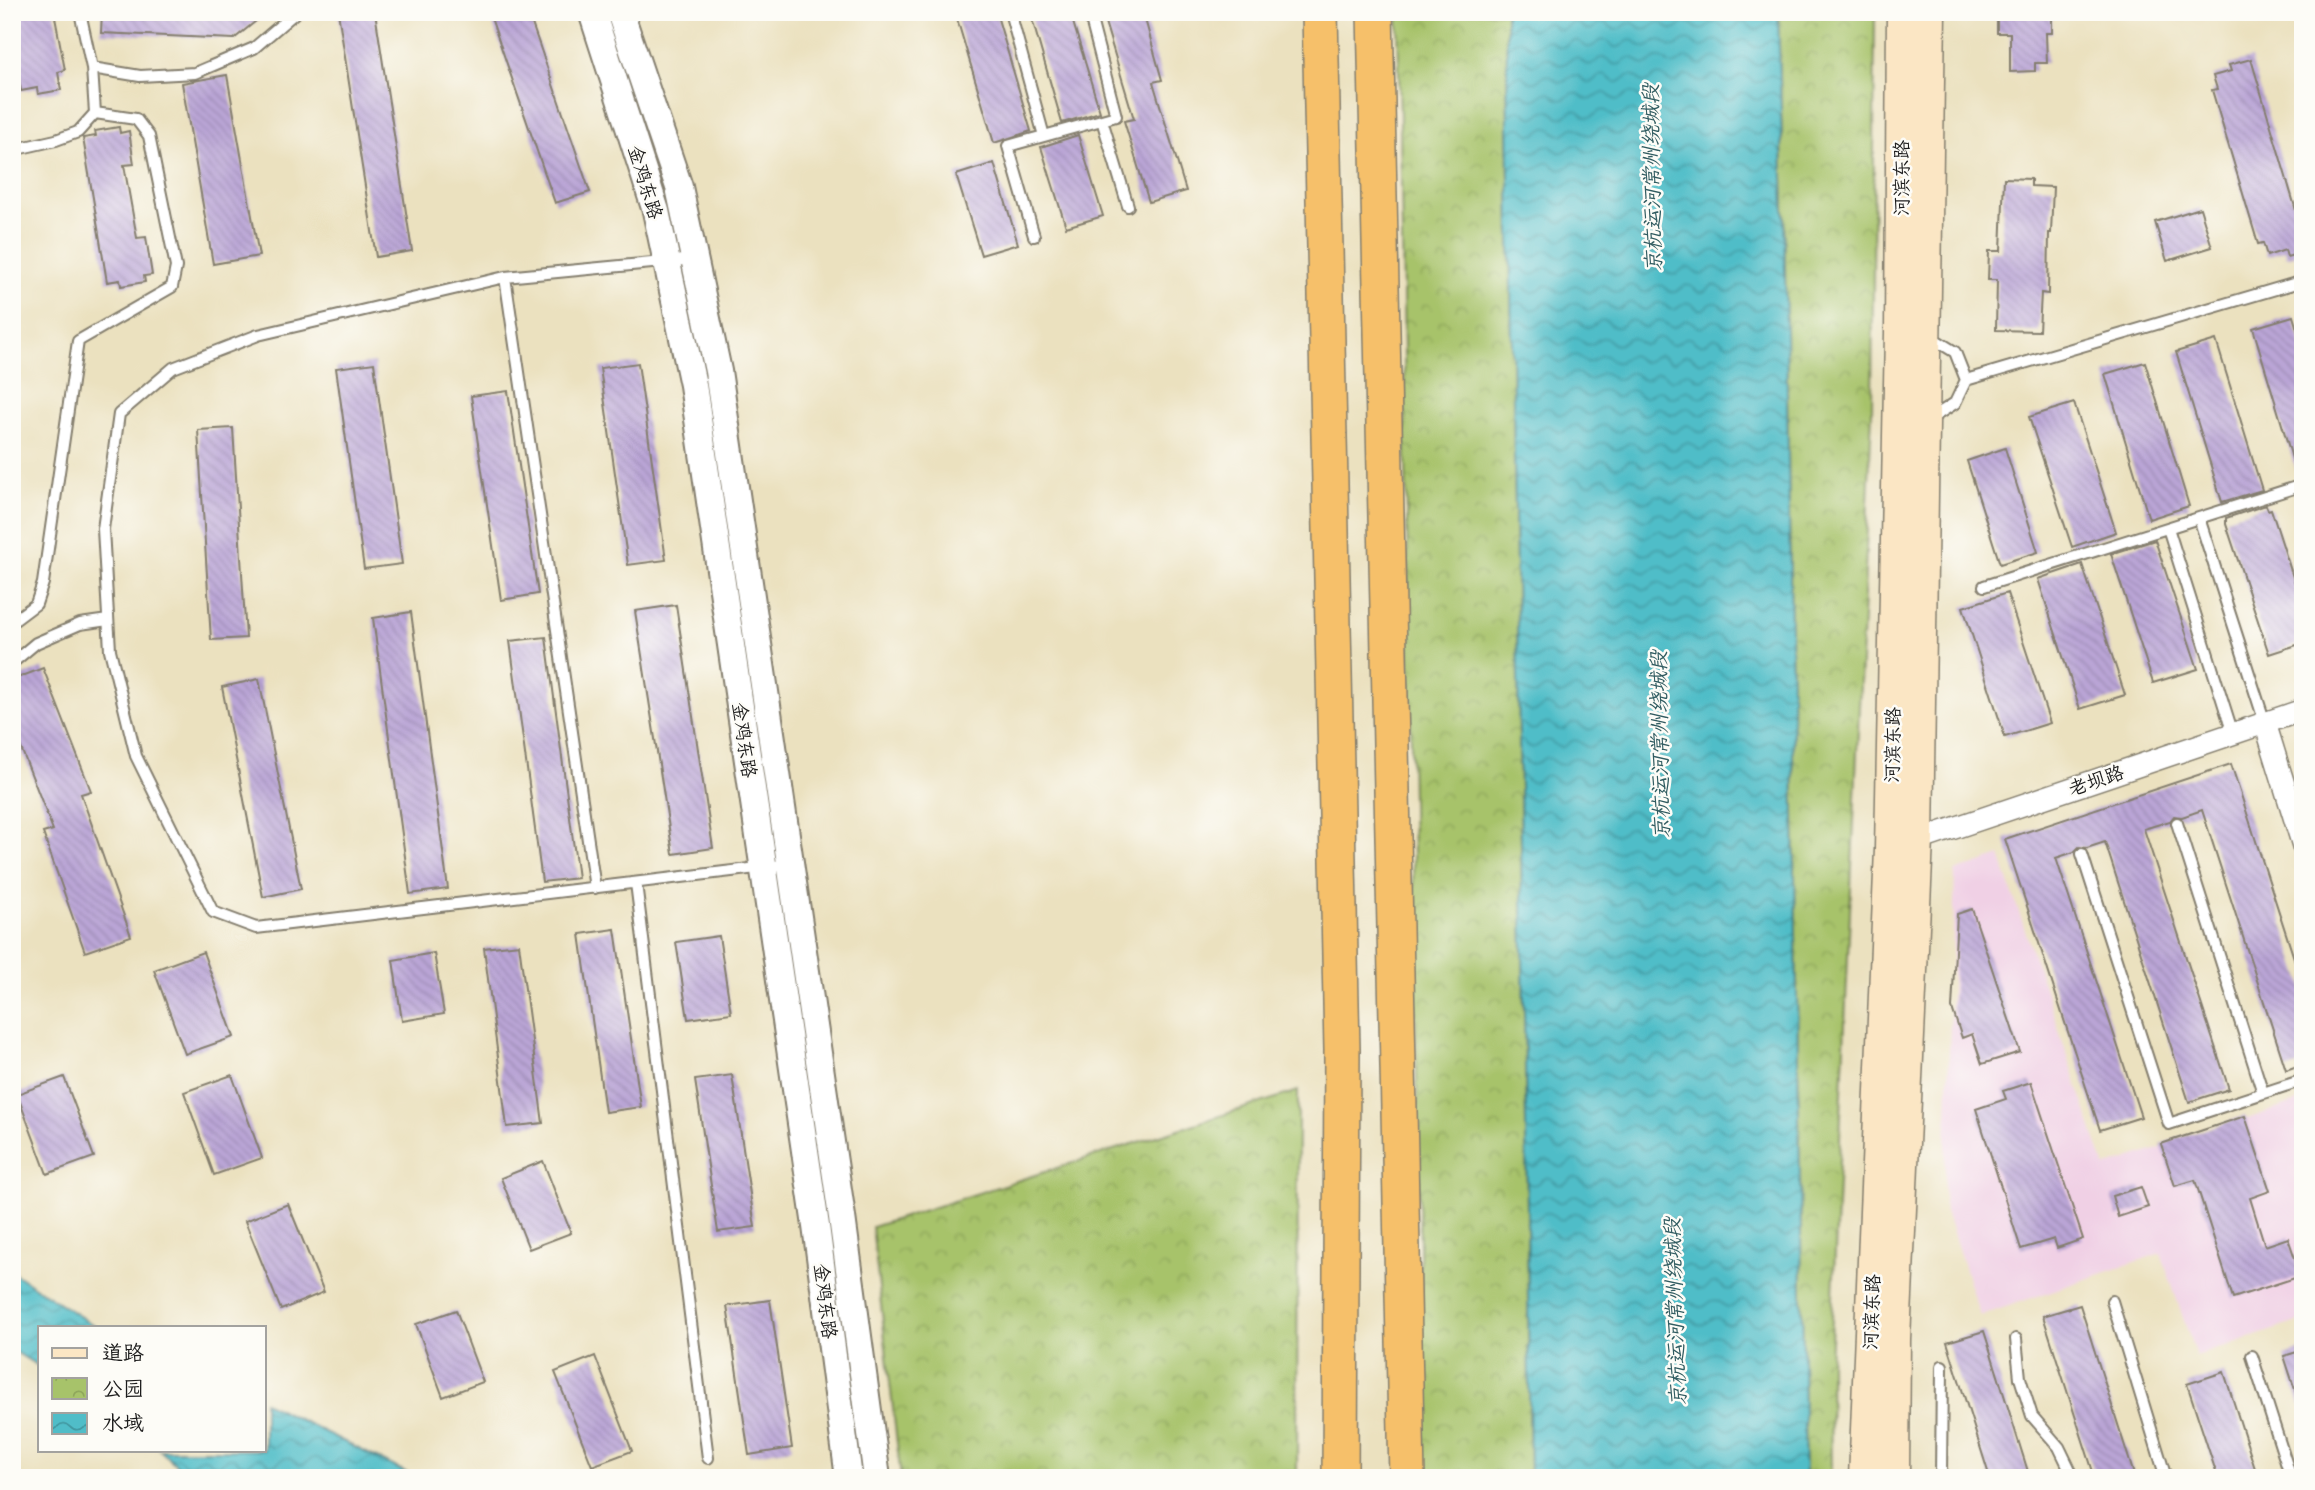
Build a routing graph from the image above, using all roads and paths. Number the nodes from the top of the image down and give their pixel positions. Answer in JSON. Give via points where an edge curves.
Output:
{"nodes":[{"id":1,"x":80,"y":12,"type":"edge"},
{"id":2,"x":296,"y":12,"type":"edge"},
{"id":3,"x":592,"y":12,"type":"edge"},
{"id":4,"x":620,"y":12,"type":"edge"},
{"id":5,"x":1010,"y":12,"type":"edge"},
{"id":6,"x":1088,"y":12,"type":"edge"},
{"id":7,"x":1320,"y":12,"type":"edge"},
{"id":8,"x":1375,"y":12,"type":"edge"},
{"id":9,"x":1902,"y":12,"type":"edge"},
{"id":10,"x":1930,"y":12,"type":"edge"},
{"id":11,"x":92,"y":68,"type":"junction"},
{"id":12,"x":95,"y":113,"type":"junction"},
{"id":13,"x":1102,"y":120,"type":"junction"},
{"id":14,"x":1044,"y":136,"type":"junction"},
{"id":15,"x":12,"y":150,"type":"edge"},
{"id":16,"x":1128,"y":206,"type":"dead end"},
{"id":17,"x":1034,"y":236,"type":"dead end"},
{"id":18,"x":694,"y":259,"type":"junction"},
{"id":19,"x":667,"y":261,"type":"junction"},
{"id":20,"x":505,"y":277,"type":"junction"},
{"id":21,"x":2303,"y":281,"type":"edge"},
{"id":22,"x":1926,"y":334,"type":"junction"},
{"id":23,"x":1966,"y":380,"type":"junction"},
{"id":24,"x":1924,"y":423,"type":"junction"},
{"id":25,"x":2303,"y":485,"type":"edge"},
{"id":26,"x":2199,"y":518,"type":"junction"},
{"id":27,"x":2168,"y":528,"type":"junction"},
{"id":28,"x":1984,"y":586,"type":"dead end"},
{"id":29,"x":108,"y":620,"type":"junction"},
{"id":30,"x":12,"y":622,"type":"edge"},
{"id":31,"x":12,"y":663,"type":"edge"},
{"id":32,"x":2303,"y":710,"type":"edge"},
{"id":33,"x":2265,"y":723,"type":"junction"},
{"id":34,"x":2233,"y":734,"type":"junction"},
{"id":35,"x":2177,"y":823,"type":"dead end"},
{"id":36,"x":1904,"y":845,"type":"junction"},
{"id":37,"x":2303,"y":846,"type":"edge"},
{"id":38,"x":2082,"y":853,"type":"dead end"},
{"id":39,"x":791,"y":864,"type":"junction"},
{"id":40,"x":764,"y":867,"type":"junction"},
{"id":41,"x":636,"y":883,"type":"junction"},
{"id":42,"x":595,"y":888,"type":"junction"},
{"id":43,"x":2303,"y":1080,"type":"edge"},
{"id":44,"x":2263,"y":1093,"type":"junction"},
{"id":45,"x":2112,"y":1301,"type":"dead end"},
{"id":46,"x":2016,"y":1339,"type":"dead end"},
{"id":47,"x":2252,"y":1356,"type":"dead end"},
{"id":48,"x":1942,"y":1366,"type":"dead end"},
{"id":49,"x":708,"y":1458,"type":"dead end"},
{"id":50,"x":849,"y":1478,"type":"edge"},
{"id":51,"x":877,"y":1478,"type":"edge"},
{"id":52,"x":1340,"y":1478,"type":"edge"},
{"id":53,"x":1407,"y":1478,"type":"edge"},
{"id":54,"x":1864,"y":1478,"type":"edge"},
{"id":55,"x":1894,"y":1478,"type":"edge"},
{"id":56,"x":1941,"y":1478,"type":"edge"},
{"id":57,"x":2074,"y":1478,"type":"edge"},
{"id":58,"x":2166,"y":1478,"type":"edge"},
{"id":59,"x":2291,"y":1478,"type":"edge"}],
"edges":[{"from":1,"to":11,"type":"lane"},
{"from":2,"to":11,"type":"lane","via":[[254,48],[195,73],[140,76]]},
{"from":3,"to":19,"type":"street","name":"金鸡东路","via":[[656,211]]},
{"from":4,"to":18,"type":"street","name":"金鸡东路","via":[[679,187]]},
{"from":5,"to":14,"type":"lane"},
{"from":6,"to":13,"type":"lane","via":[[1116,116]]},
{"from":7,"to":52,"type":"highway","via":[[1342,1050]]},
{"from":8,"to":53,"type":"highway"},
{"from":9,"to":36,"type":"main road","name":"河滨东路"},
{"from":10,"to":22,"type":"main road","name":"河滨东路"},
{"from":11,"to":12,"type":"lane"},
{"from":12,"to":15,"type":"lane","via":[[78,132]]},
{"from":12,"to":30,"type":"lane","via":[[136,119],[149,136],[176,267],[172,287],[78,341],[43,583],[36,604]]},
{"from":13,"to":14,"type":"lane"},
{"from":13,"to":16,"type":"lane"},
{"from":14,"to":17,"type":"lane","via":[[1008,146]]},
{"from":18,"to":19,"type":"lane"},
{"from":18,"to":39,"type":"street","name":"金鸡东路","via":[[718,371]]},
{"from":19,"to":20,"type":"lane"},
{"from":19,"to":40,"type":"street","name":"金鸡东路","via":[[693,385]]},
{"from":20,"to":29,"type":"lane","via":[[258,335],[173,368],[119,414],[103,529]]},
{"from":20,"to":42,"type":"lane"},
{"from":21,"to":23,"type":"lane"},
{"from":22,"to":23,"type":"lane","via":[[1955,352]]},
{"from":22,"to":24,"type":"main road","name":"河滨东路"},
{"from":23,"to":24,"type":"lane","via":[[1955,403]]},
{"from":24,"to":36,"type":"main road","name":"河滨东路"},
{"from":25,"to":26,"type":"lane"},
{"from":26,"to":27,"type":"lane"},
{"from":26,"to":33,"type":"lane"},
{"from":27,"to":28,"type":"lane"},
{"from":27,"to":34,"type":"lane"},
{"from":29,"to":31,"type":"lane","via":[[80,624],[47,638]]},
{"from":29,"to":42,"type":"lane","via":[[110,650],[136,756],[213,912],[256,928]]},
{"from":32,"to":33,"type":"street","name":"老坝路"},
{"from":33,"to":34,"type":"street","name":"老坝路"},
{"from":33,"to":37,"type":"street"},
{"from":34,"to":36,"type":"street","name":"老坝路"},
{"from":35,"to":44,"type":"lane"},
{"from":36,"to":54,"type":"main road","name":"河滨东路"},
{"from":36,"to":55,"type":"main road","name":"河滨东路"},
{"from":38,"to":44,"type":"lane","via":[[2169,1124]]},
{"from":39,"to":40,"type":"lane"},
{"from":39,"to":51,"type":"street","name":"金鸡东路"},
{"from":40,"to":41,"type":"lane"},
{"from":40,"to":50,"type":"street","name":"金鸡东路"},
{"from":41,"to":42,"type":"lane"},
{"from":41,"to":49,"type":"lane"},
{"from":43,"to":44,"type":"lane"},
{"from":45,"to":58,"type":"lane"},
{"from":46,"to":57,"type":"lane","via":[[2020,1378],[2032,1416],[2059,1447]]},
{"from":47,"to":59,"type":"lane"},
{"from":48,"to":56,"type":"lane"}]}
